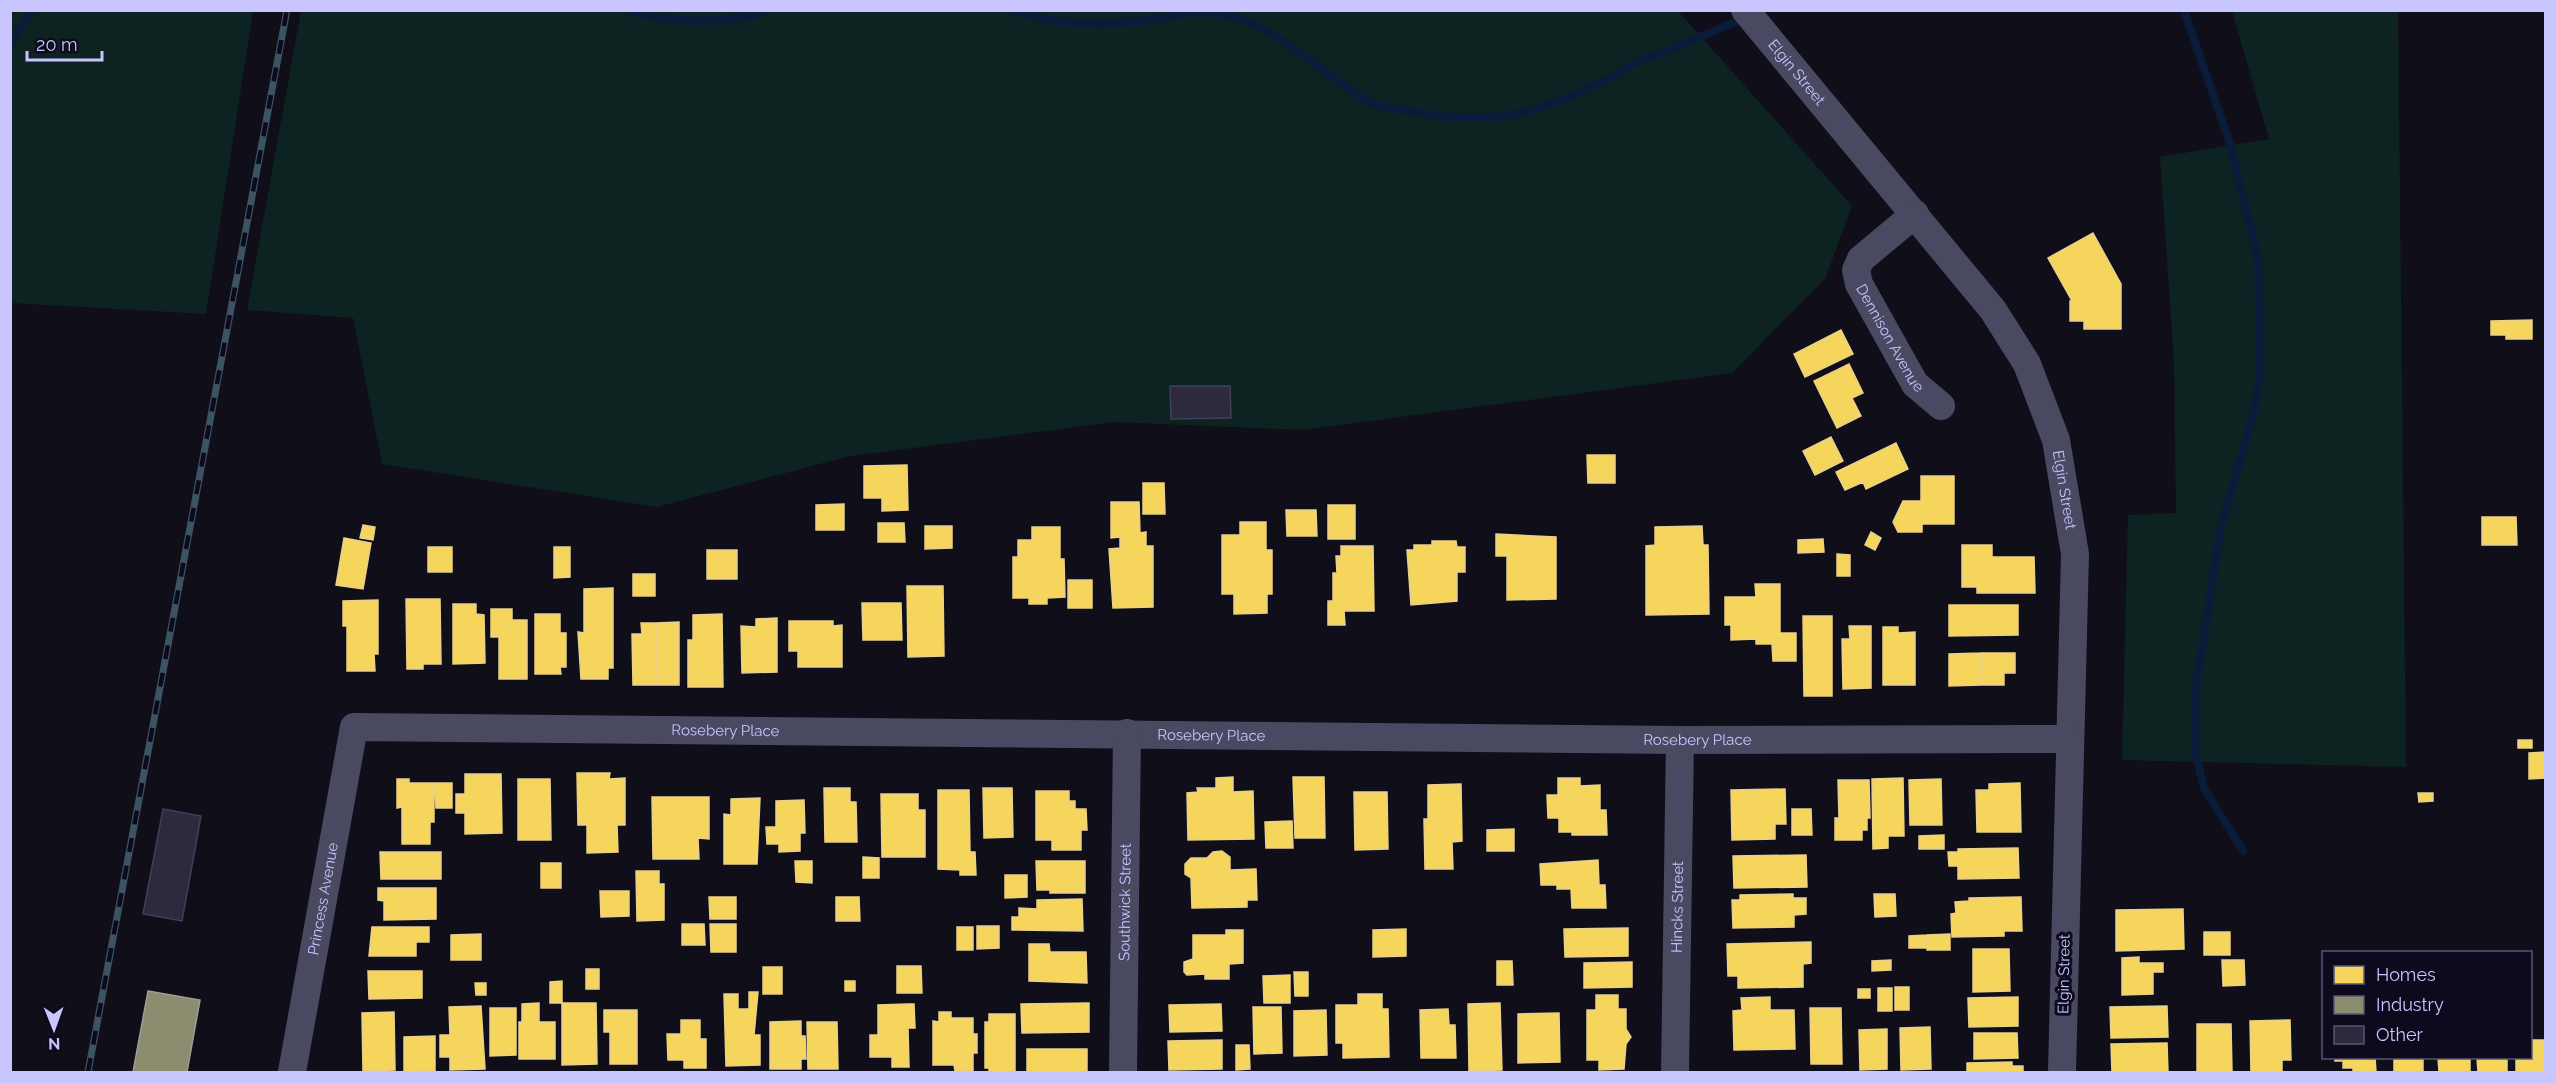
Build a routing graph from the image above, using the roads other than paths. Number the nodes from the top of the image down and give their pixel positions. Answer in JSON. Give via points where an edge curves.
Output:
{"nodes":[{"id":1,"x":1745,"y":10,"type":"edge"},
{"id":2,"x":1915,"y":214,"type":"junction"},
{"id":3,"x":1941,"y":406,"type":"dead end"},
{"id":4,"x":354,"y":727,"type":"joint"},
{"id":5,"x":1127,"y":733,"type":"junction"},
{"id":6,"x":2069,"y":739,"type":"junction"},
{"id":7,"x":1680,"y":740,"type":"junction"},
{"id":8,"x":292,"y":1072,"type":"edge"},
{"id":9,"x":1123,"y":1072,"type":"edge"},
{"id":10,"x":1675,"y":1072,"type":"edge"},
{"id":11,"x":2062,"y":1072,"type":"edge"}],
"edges":[{"from":1,"to":2,"type":"street","name":"Elgin Street"},
{"from":2,"to":3,"type":"street","name":"Dennison Avenue","via":[[1862,259],[1856,270],[1858,284],[1915,384]]},
{"from":2,"to":6,"type":"street","name":"Elgin Street","via":[[1976,286],[2016,344],[2056,440],[2075,554]]},
{"from":4,"to":5,"type":"street","name":"Rosebery Place"},
{"from":4,"to":8,"type":"street","name":"Princess Avenue"},
{"from":5,"to":7,"type":"street","name":"Rosebery Place"},
{"from":5,"to":9,"type":"street","name":"Southwick Street"},
{"from":6,"to":7,"type":"street","name":"Rosebery Place"},
{"from":6,"to":11,"type":"street","name":"Elgin Street"},
{"from":7,"to":10,"type":"street","name":"Hincks Street"}]}
